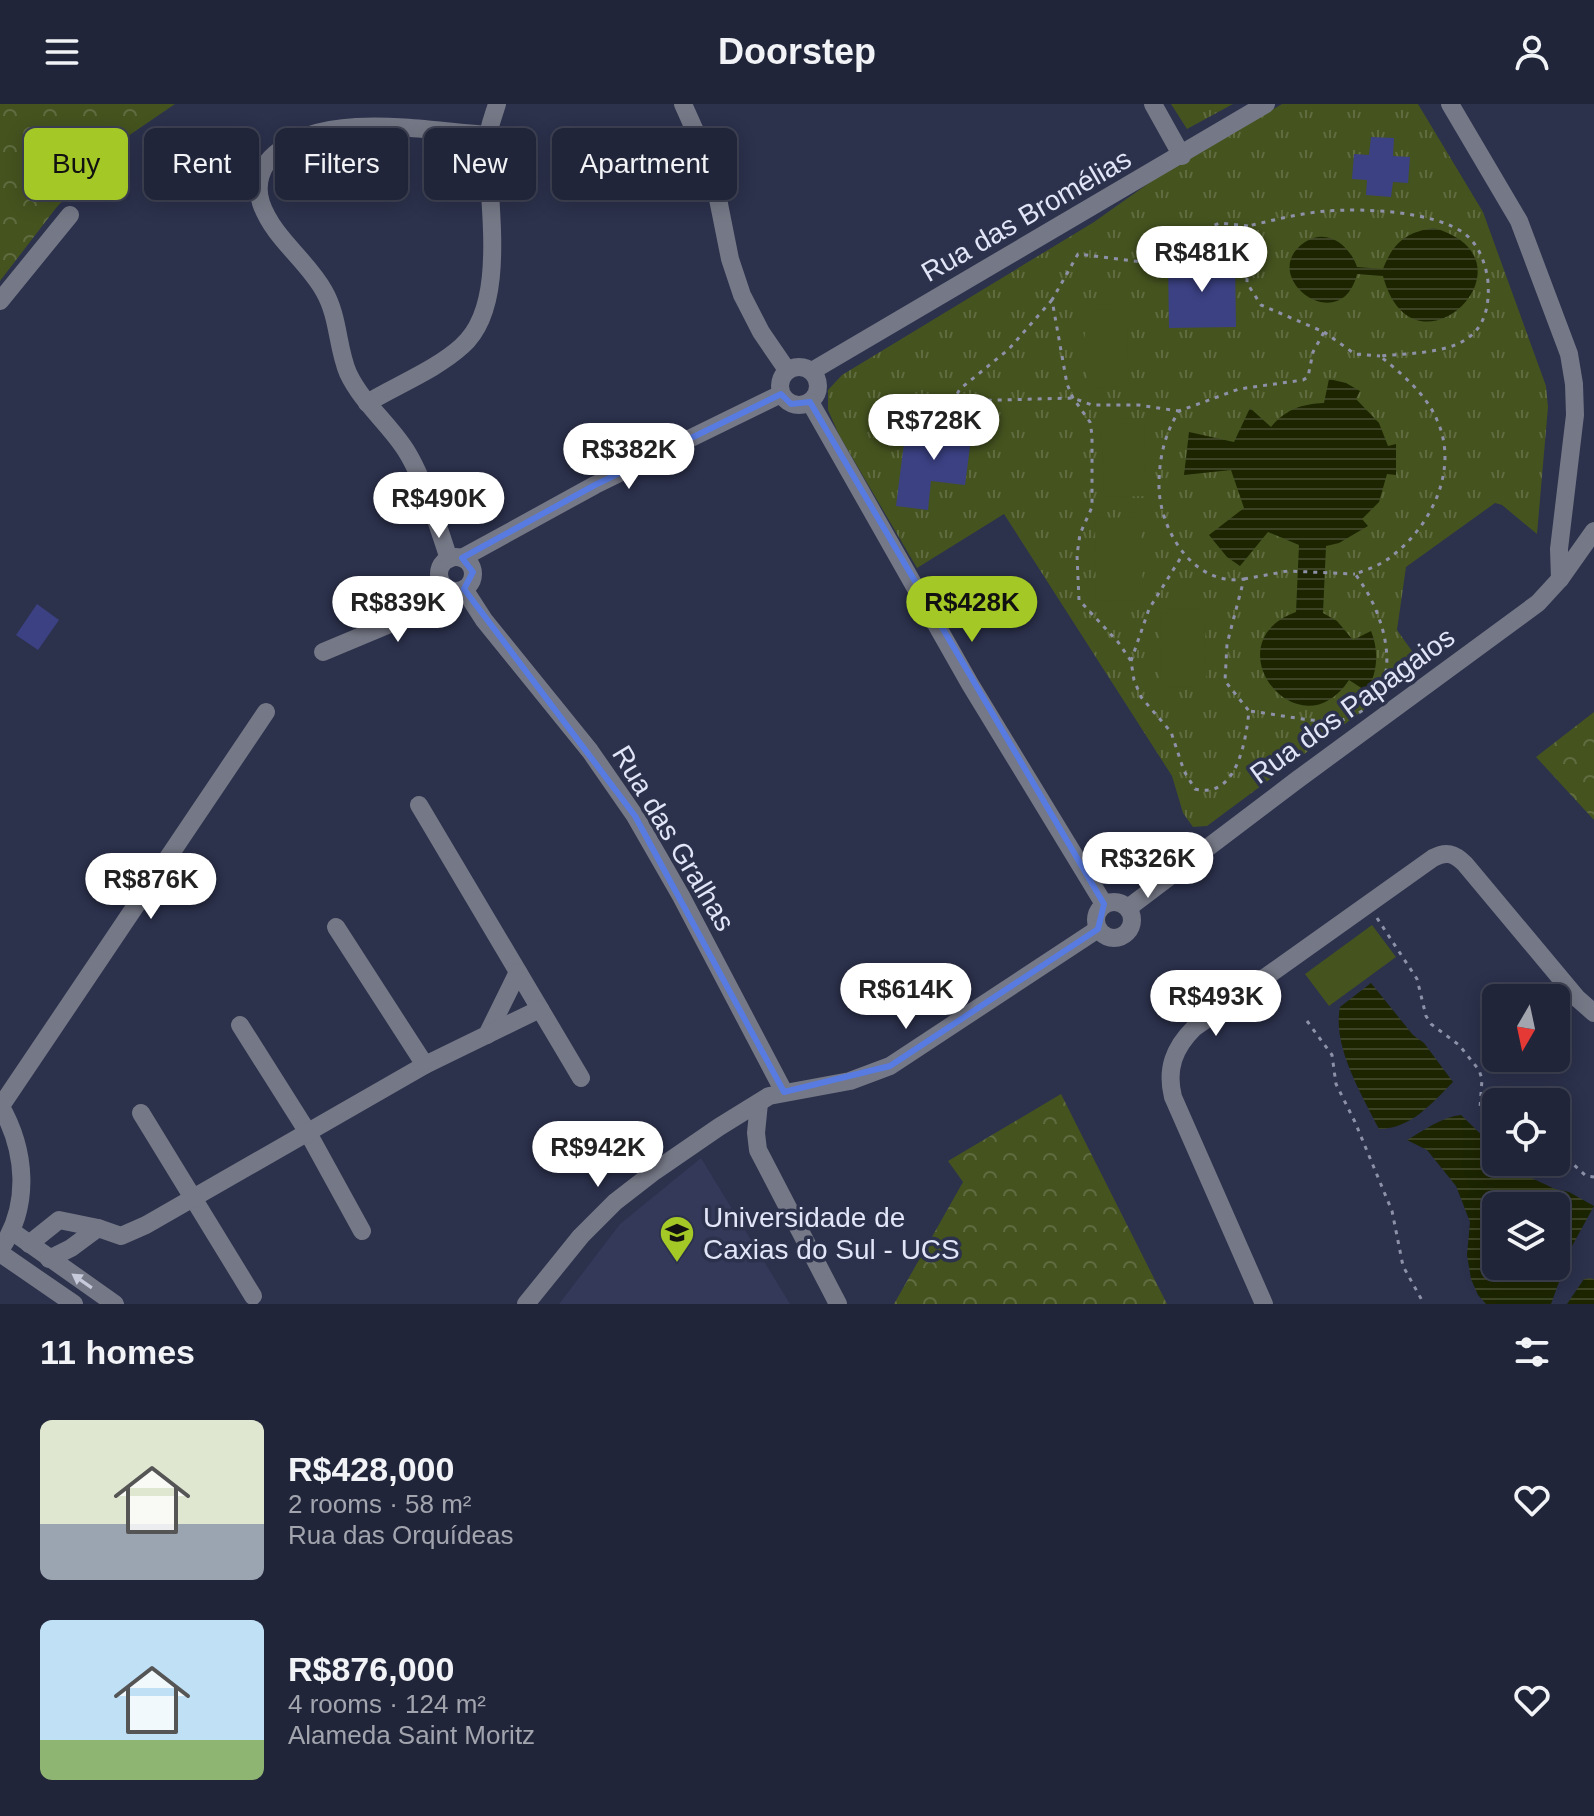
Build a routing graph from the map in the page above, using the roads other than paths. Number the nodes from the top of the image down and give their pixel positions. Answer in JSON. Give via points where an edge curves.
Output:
{"nodes":[{"id":1,"x":497,"y":104,"type":"edge"},
{"id":2,"x":683,"y":104,"type":"edge"},
{"id":3,"x":1153,"y":104,"type":"edge"},
{"id":4,"x":1266,"y":104,"type":"edge"},
{"id":5,"x":1450,"y":104,"type":"edge"},
{"id":6,"x":490,"y":128,"type":"edge"},
{"id":7,"x":424,"y":131,"type":"edge"},
{"id":8,"x":1182,"y":156,"type":"junction"},
{"id":9,"x":490,"y":200,"type":"edge"},
{"id":10,"x":70,"y":215,"type":"dead end"},
{"id":11,"x":0,"y":301,"type":"edge"},
{"id":12,"x":787,"y":370,"type":"junction"},
{"id":13,"x":812,"y":371,"type":"junction"},
{"id":14,"x":781,"y":394,"type":"junction"},
{"id":15,"x":810,"y":402,"type":"junction"},
{"id":16,"x":367,"y":403,"type":"junction"},
{"id":17,"x":1564,"y":506,"type":"junction"},
{"id":18,"x":1594,"y":524,"type":"edge"},
{"id":19,"x":1594,"y":531,"type":"edge"},
{"id":20,"x":455,"y":558,"type":"junction"},
{"id":21,"x":1560,"y":579,"type":"junction"},
{"id":22,"x":445,"y":587,"type":"junction"},
{"id":23,"x":464,"y":589,"type":"junction"},
{"id":24,"x":323,"y":652,"type":"dead end"},
{"id":25,"x":266,"y":712,"type":"dead end"},
{"id":26,"x":419,"y":805,"type":"dead end"},
{"id":27,"x":1104,"y":904,"type":"junction"},
{"id":28,"x":1128,"y":908,"type":"junction"},
{"id":29,"x":336,"y":927,"type":"dead end"},
{"id":30,"x":1098,"y":929,"type":"junction"},
{"id":31,"x":518,"y":972,"type":"junction"},
{"id":32,"x":540,"y":1009,"type":"junction"},
{"id":33,"x":1594,"y":1013,"type":"edge"},
{"id":34,"x":240,"y":1025,"type":"dead end"},
{"id":35,"x":487,"y":1035,"type":"junction"},
{"id":36,"x":425,"y":1065,"type":"junction"},
{"id":37,"x":581,"y":1078,"type":"dead end"},
{"id":38,"x":784,"y":1092,"type":"junction"},
{"id":39,"x":759,"y":1103,"type":"junction"},
{"id":40,"x":0,"y":1105,"type":"edge"},
{"id":41,"x":141,"y":1113,"type":"dead end"},
{"id":42,"x":307,"y":1131,"type":"junction"},
{"id":43,"x":195,"y":1198,"type":"junction"},
{"id":44,"x":98,"y":1228,"type":"junction"},
{"id":45,"x":362,"y":1231,"type":"dead end"},
{"id":46,"x":13,"y":1232,"type":"junction"},
{"id":47,"x":29,"y":1244,"type":"junction"},
{"id":48,"x":0,"y":1251,"type":"edge"},
{"id":49,"x":52,"y":1261,"type":"junction"},
{"id":50,"x":41,"y":1281,"type":"junction"},
{"id":51,"x":253,"y":1296,"type":"dead end"},
{"id":52,"x":74,"y":1304,"type":"edge"},
{"id":53,"x":115,"y":1304,"type":"edge"},
{"id":54,"x":526,"y":1304,"type":"edge"},
{"id":55,"x":838,"y":1304,"type":"edge"},
{"id":56,"x":1264,"y":1304,"type":"edge"}],
"edges":[{"from":1,"to":6,"type":"street"},
{"from":2,"to":12,"type":"street","via":[[712,169],[742,295]]},
{"from":3,"to":8,"type":"street"},
{"from":4,"to":8,"type":"street","name":"Rua das Bromélias"},
{"from":5,"to":17,"type":"street","via":[[1519,221],[1569,354],[1575,415]]},
{"from":7,"to":16,"type":"street","via":[[331,130],[295,140],[264,165],[259,191],[263,208],[324,290],[348,373]]},
{"from":8,"to":13,"type":"street","name":"Rua das Bromélias"},
{"from":9,"to":16,"type":"street","via":[[488,293],[478,326],[455,352]]},
{"from":10,"to":11,"type":"street"},
{"from":12,"to":13,"type":"street","via":[[800,366]]},
{"from":12,"to":14,"type":"street","via":[[779,381]]},
{"from":13,"to":15,"type":"street","via":[[818,390]]},
{"from":14,"to":15,"type":"street","via":[[791,404]]},
{"from":14,"to":20,"type":"street"},
{"from":15,"to":27,"type":"street","via":[[970,684]]},
{"from":16,"to":20,"type":"street","via":[[407,453]]},
{"from":17,"to":18,"type":"street","via":[[1573,518]]},
{"from":17,"to":21,"type":"street"},
{"from":19,"to":21,"type":"street","name":"Rua dos Papagaios"},
{"from":20,"to":22,"type":"street","via":[[440,568]]},
{"from":20,"to":23,"type":"street","via":[[472,566],[473,579]]},
{"from":21,"to":28,"type":"street","name":"Rua dos Papagaios","via":[[1538,603]]},
{"from":22,"to":23,"type":"street"},
{"from":22,"to":24,"type":"street","via":[[390,624]]},
{"from":23,"to":38,"type":"street","name":"Rua das Gralhas","via":[[635,816]]},
{"from":25,"to":40,"type":"street"},
{"from":26,"to":31,"type":"street"},
{"from":27,"to":28,"type":"street","via":[[1116,901]]},
{"from":27,"to":30,"type":"street","via":[[1096,915]]},
{"from":28,"to":30,"type":"street","via":[[1131,927],[1121,936],[1108,937]]},
{"from":29,"to":36,"type":"street"},
{"from":30,"to":38,"type":"street","via":[[890,1066],[850,1081]]},
{"from":31,"to":32,"type":"street"},
{"from":31,"to":35,"type":"street"},
{"from":32,"to":35,"type":"street"},
{"from":32,"to":37,"type":"street"},
{"from":33,"to":56,"type":"street","via":[[1465,864],[1446,853],[1194,1028],[1172,1062],[1173,1097]]},
{"from":34,"to":42,"type":"street"},
{"from":35,"to":36,"type":"street"},
{"from":36,"to":42,"type":"street"},
{"from":38,"to":39,"type":"street"},
{"from":39,"to":54,"type":"street","via":[[615,1202]]},
{"from":39,"to":55,"type":"street","via":[[758,1150]]},
{"from":40,"to":46,"type":"street","via":[[15,1136],[20,1168],[21,1198]]},
{"from":41,"to":43,"type":"street"},
{"from":42,"to":43,"type":"street"},
{"from":42,"to":45,"type":"street"},
{"from":43,"to":44,"type":"street","via":[[121,1236]]},
{"from":43,"to":51,"type":"street"},
{"from":44,"to":47,"type":"street","via":[[59,1220]]},
{"from":44,"to":49,"type":"street"},
{"from":46,"to":47,"type":"street"},
{"from":46,"to":48,"type":"street"},
{"from":47,"to":49,"type":"street"},
{"from":48,"to":50,"type":"street"},
{"from":49,"to":50,"type":"street"},
{"from":53,"to":49,"type":"street","one_way":true},
{"from":50,"to":52,"type":"street"}]}
